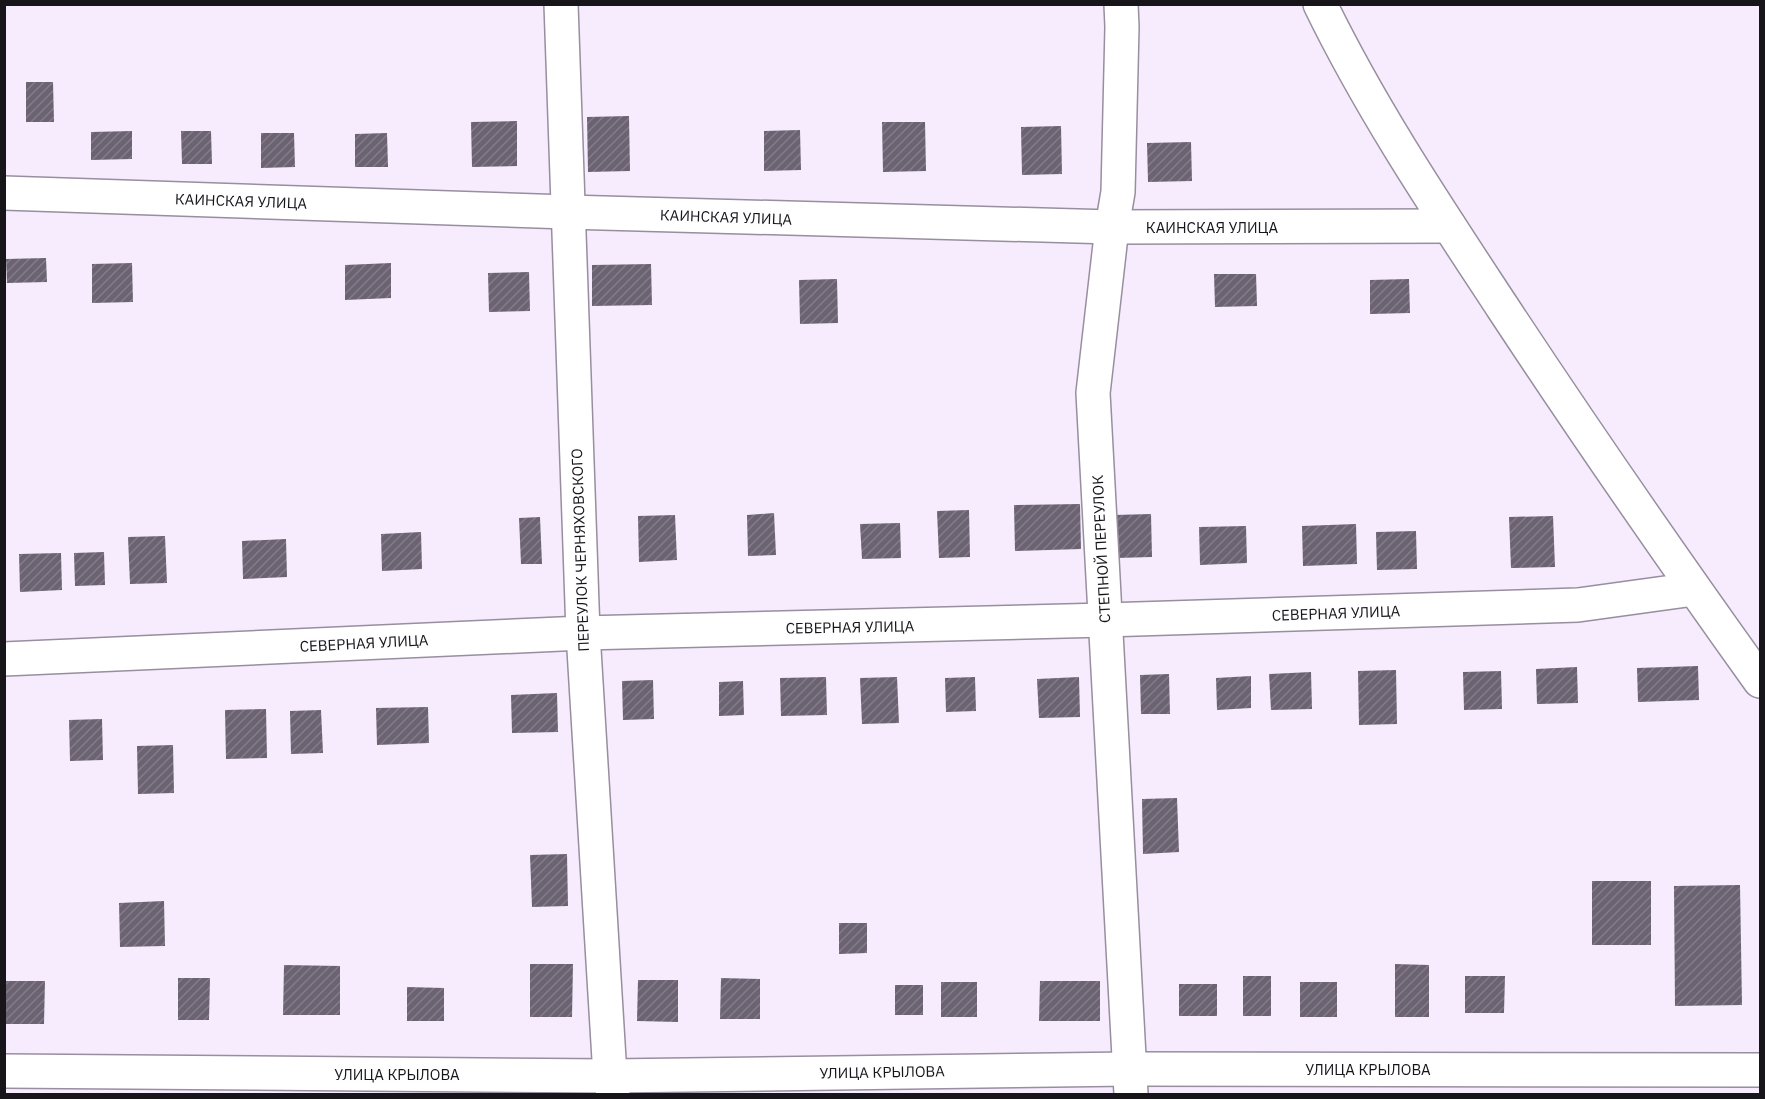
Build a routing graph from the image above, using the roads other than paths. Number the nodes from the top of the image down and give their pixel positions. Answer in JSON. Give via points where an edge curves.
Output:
{"nodes":[{"id":1,"x":561,"y":4,"type":"edge"},
{"id":2,"x":1120,"y":4,"type":"edge"},
{"id":3,"x":1320,"y":4,"type":"edge"},
{"id":4,"x":4,"y":193,"type":"edge"},
{"id":5,"x":567,"y":212,"type":"junction"},
{"id":6,"x":1449,"y":226,"type":"junction"},
{"id":7,"x":1112,"y":227,"type":"junction"},
{"id":8,"x":1694,"y":589,"type":"junction"},
{"id":9,"x":1105,"y":620,"type":"junction"},
{"id":10,"x":583,"y":633,"type":"junction"},
{"id":11,"x":4,"y":659,"type":"edge"},
{"id":12,"x":1761,"y":681,"type":"edge"},
{"id":13,"x":1761,"y":1070,"type":"edge"},
{"id":14,"x":4,"y":1071,"type":"edge"},
{"id":15,"x":1130,"y":1082,"type":"edge"},
{"id":16,"x":612,"y":1085,"type":"edge"}],
"edges":[{"from":1,"to":5,"type":"street","name":"ПЕРЕУЛОК ЧЕРНЯХОВСКОГО"},
{"from":2,"to":7,"type":"street","name":"СТЕПНОЙ ПЕРЕУЛОК","via":[[1118,192]]},
{"from":3,"to":6,"type":"street","via":[[1393,137]]},
{"from":4,"to":5,"type":"street","name":"КАИНСКАЯ УЛИЦА"},
{"from":5,"to":7,"type":"street","name":"КАИНСКАЯ УЛИЦА"},
{"from":5,"to":10,"type":"street","name":"ПЕРЕУЛОК ЧЕРНЯХОВСКОГО"},
{"from":6,"to":7,"type":"street","name":"КАИНСКАЯ УЛИЦА"},
{"from":6,"to":8,"type":"street"},
{"from":7,"to":9,"type":"street","name":"СТЕПНОЙ ПЕРЕУЛОК","via":[[1093,393]]},
{"from":8,"to":9,"type":"street","name":"СЕВЕРНАЯ УЛИЦА","via":[[1578,605]]},
{"from":8,"to":12,"type":"street"},
{"from":9,"to":10,"type":"street","name":"СЕВЕРНАЯ УЛИЦА"},
{"from":9,"to":15,"type":"street","name":"СТЕПНОЙ ПЕРЕУЛОК"},
{"from":10,"to":11,"type":"street","name":"СЕВЕРНАЯ УЛИЦА"},
{"from":10,"to":16,"type":"street","name":"ПЕРЕУЛОК ЧЕРНЯХОВСКОГО"},
{"from":13,"to":15,"type":"street","name":"УЛИЦА КРЫЛОВА"},
{"from":14,"to":16,"type":"street","name":"УЛИЦА КРЫЛОВА"},
{"from":15,"to":16,"type":"street","name":"УЛИЦА КРЫЛОВА"}]}
